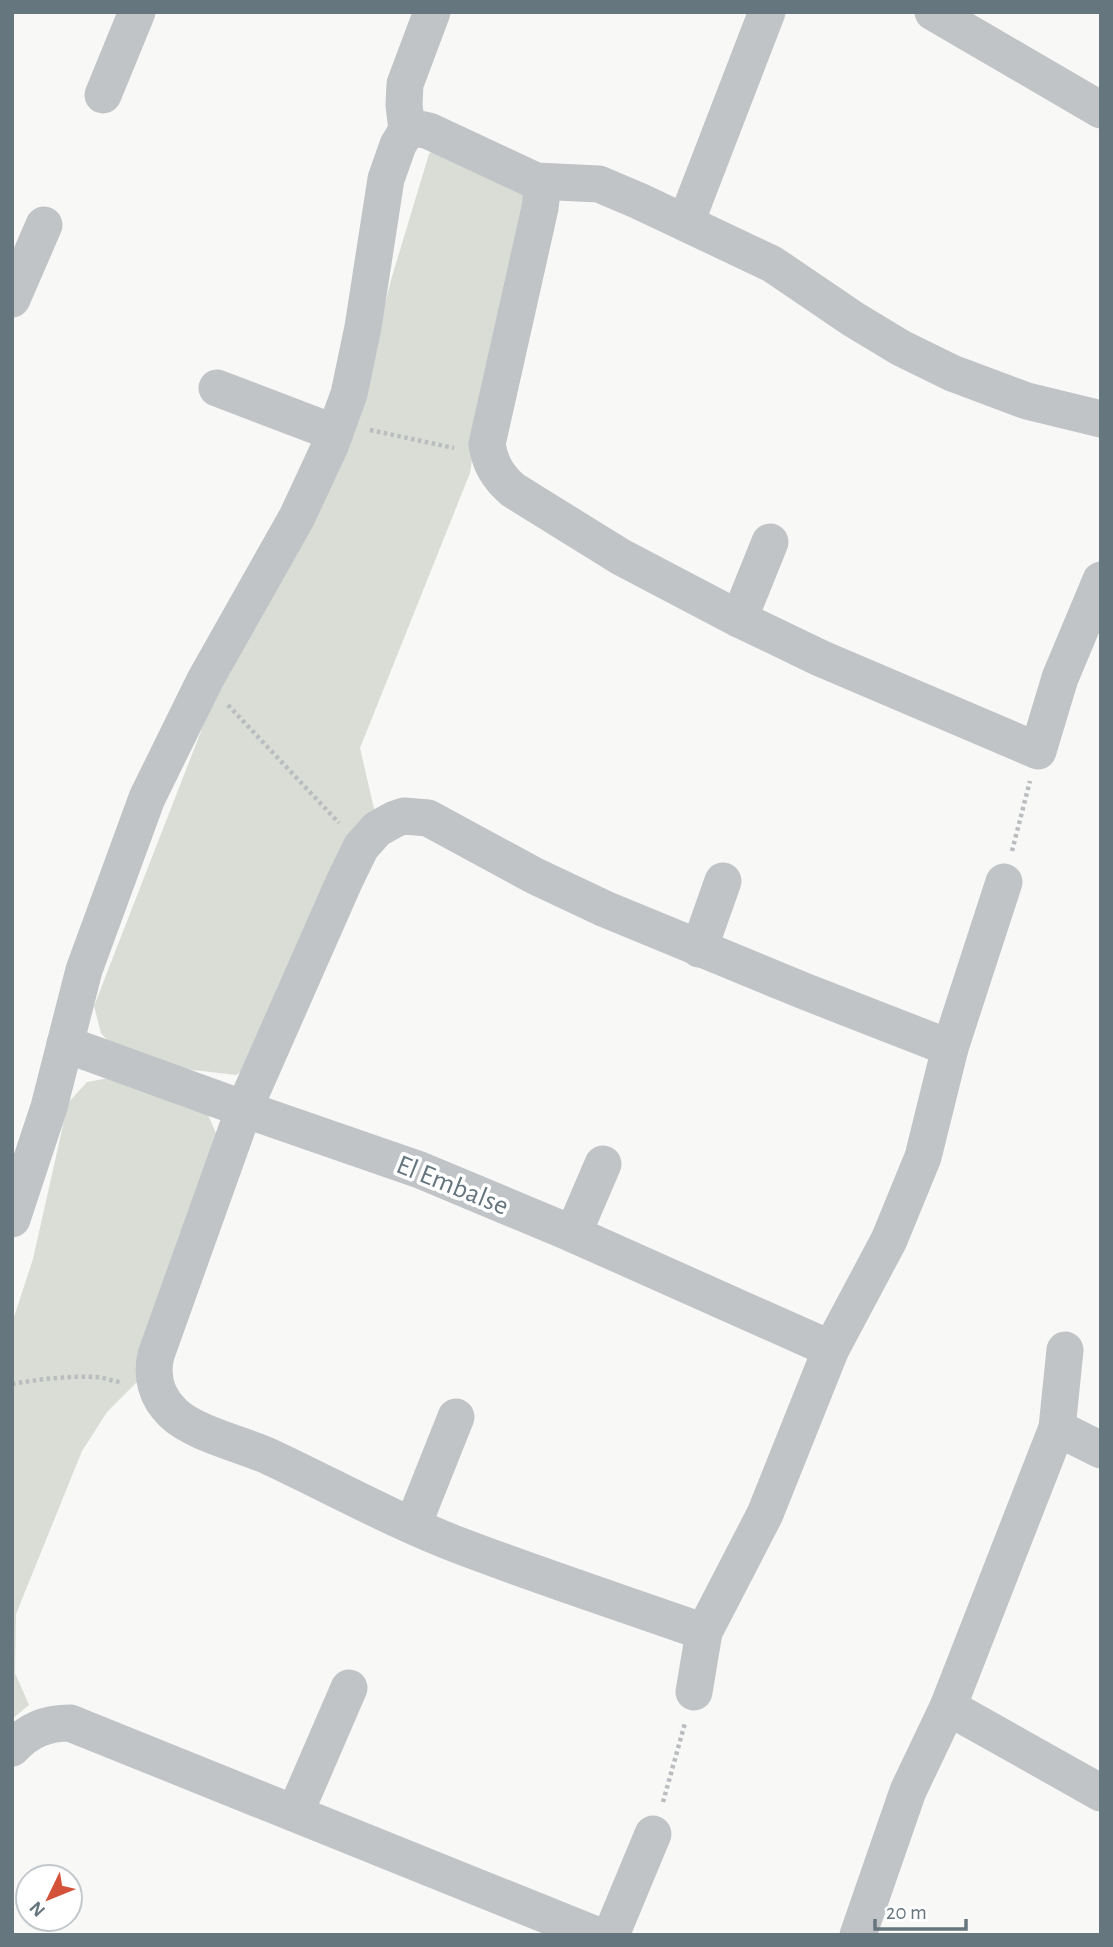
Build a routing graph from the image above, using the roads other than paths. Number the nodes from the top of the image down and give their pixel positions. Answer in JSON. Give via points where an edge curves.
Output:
{"nodes":[{"id":1,"x":137,"y":12,"type":"edge"},
{"id":2,"x":432,"y":12,"type":"edge"},
{"id":3,"x":767,"y":12,"type":"edge"},
{"id":4,"x":933,"y":12,"type":"edge"},
{"id":5,"x":103,"y":95,"type":"dead end"},
{"id":6,"x":1101,"y":110,"type":"edge"},
{"id":7,"x":407,"y":130,"type":"junction"},
{"id":8,"x":536,"y":181,"type":"junction"},
{"id":9,"x":686,"y":222,"type":"junction"},
{"id":10,"x":44,"y":225,"type":"dead end"},
{"id":11,"x":12,"y":299,"type":"edge"},
{"id":12,"x":216,"y":388,"type":"dead end"},
{"id":13,"x":1101,"y":419,"type":"edge"},
{"id":14,"x":337,"y":428,"type":"junction"},
{"id":15,"x":770,"y":542,"type":"dead end"},
{"id":16,"x":1101,"y":580,"type":"edge"},
{"id":17,"x":739,"y":619,"type":"junction"},
{"id":18,"x":723,"y":881,"type":"dead end"},
{"id":19,"x":1004,"y":882,"type":"road end"},
{"id":20,"x":699,"y":949,"type":"junction"},
{"id":21,"x":65,"y":1044,"type":"junction"},
{"id":22,"x":950,"y":1048,"type":"junction"},
{"id":23,"x":244,"y":1109,"type":"junction"},
{"id":24,"x":603,"y":1164,"type":"dead end"},
{"id":25,"x":12,"y":1219,"type":"edge"},
{"id":26,"x":573,"y":1234,"type":"junction"},
{"id":27,"x":831,"y":1349,"type":"junction"},
{"id":28,"x":1065,"y":1350,"type":"dead end"},
{"id":29,"x":456,"y":1417,"type":"dead end"},
{"id":30,"x":1057,"y":1428,"type":"junction"},
{"id":31,"x":1101,"y":1450,"type":"edge"},
{"id":32,"x":414,"y":1525,"type":"junction"},
{"id":33,"x":704,"y":1632,"type":"junction"},
{"id":34,"x":349,"y":1688,"type":"dead end"},
{"id":35,"x":694,"y":1692,"type":"road end"},
{"id":36,"x":948,"y":1707,"type":"junction"},
{"id":37,"x":12,"y":1748,"type":"edge"},
{"id":38,"x":1101,"y":1793,"type":"edge"},
{"id":39,"x":295,"y":1813,"type":"junction"},
{"id":40,"x":653,"y":1834,"type":"road end"},
{"id":41,"x":596,"y":1935,"type":"edge"},
{"id":42,"x":611,"y":1935,"type":"edge"},
{"id":43,"x":858,"y":1935,"type":"edge"}],
"edges":[{"from":1,"to":5,"type":"street"},
{"from":2,"to":7,"type":"street","via":[[405,84]]},
{"from":3,"to":9,"type":"street"},
{"from":4,"to":6,"type":"street"},
{"from":7,"to":8,"type":"street","via":[[429,131]]},
{"from":7,"to":14,"type":"street","via":[[386,179],[358,354]]},
{"from":8,"to":9,"type":"street","via":[[599,184]]},
{"from":8,"to":17,"type":"street","via":[[542,191],[540,208],[487,444],[489,456],[513,490],[621,557]]},
{"from":9,"to":13,"type":"street","via":[[772,264],[853,319],[952,373],[1027,401]]},
{"from":10,"to":11,"type":"street"},
{"from":12,"to":14,"type":"street"},
{"from":14,"to":21,"type":"street","via":[[297,516],[205,680],[147,798],[84,970]]},
{"from":15,"to":17,"type":"street"},
{"from":16,"to":17,"type":"street","via":[[1060,678],[1038,751]]},
{"from":18,"to":20,"type":"street"},
{"from":19,"to":22,"type":"street"},
{"from":20,"to":22,"type":"street"},
{"from":20,"to":23,"type":"street","via":[[570,892],[428,818],[395,819],[361,847]]},
{"from":21,"to":23,"type":"street","name":"El Embalse"},
{"from":21,"to":25,"type":"street"},
{"from":22,"to":27,"type":"street","via":[[923,1157],[889,1240]]},
{"from":23,"to":26,"type":"street","name":"El Embalse","via":[[420,1170]]},
{"from":23,"to":32,"type":"street","via":[[163,1332],[154,1381],[161,1398],[183,1420]]},
{"from":24,"to":26,"type":"street"},
{"from":26,"to":27,"type":"street","name":"El Embalse"},
{"from":27,"to":33,"type":"street","via":[[765,1514]]},
{"from":28,"to":30,"type":"street"},
{"from":29,"to":32,"type":"street"},
{"from":30,"to":31,"type":"street"},
{"from":30,"to":36,"type":"street"},
{"from":32,"to":33,"type":"street"},
{"from":33,"to":35,"type":"street"},
{"from":34,"to":39,"type":"street"},
{"from":36,"to":38,"type":"street"},
{"from":36,"to":43,"type":"street","via":[[908,1791]]},
{"from":37,"to":39,"type":"street","via":[[49,1723],[70,1723]]},
{"from":39,"to":41,"type":"street"},
{"from":40,"to":42,"type":"street"}]}
